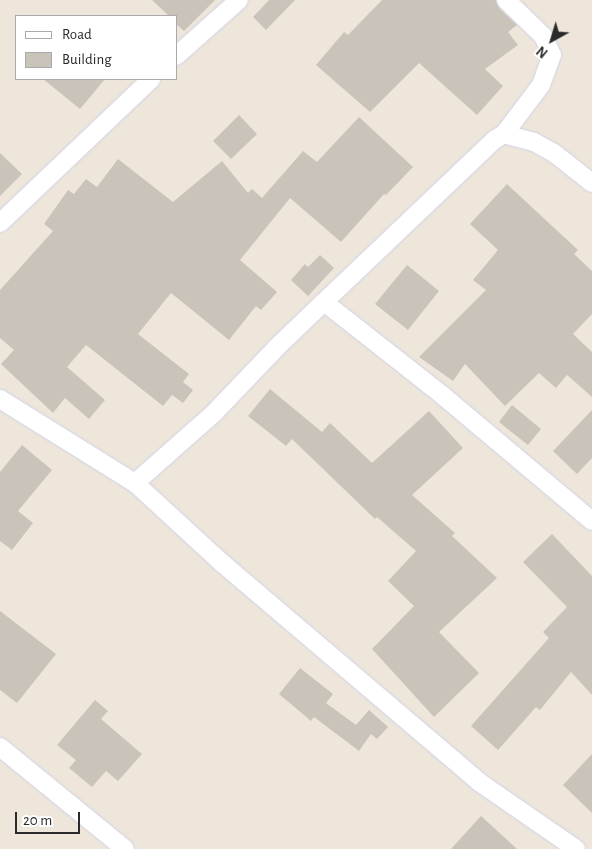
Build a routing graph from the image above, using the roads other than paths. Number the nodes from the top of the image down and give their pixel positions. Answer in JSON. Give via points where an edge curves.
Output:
{"nodes":[{"id":1,"x":239,"y":0,"type":"edge"},
{"id":2,"x":506,"y":0,"type":"edge"},
{"id":3,"x":178,"y":54,"type":"edge"},
{"id":4,"x":151,"y":80,"type":"edge"},
{"id":5,"x":504,"y":134,"type":"junction"},
{"id":6,"x":592,"y":183,"type":"edge"},
{"id":7,"x":0,"y":223,"type":"edge"},
{"id":8,"x":324,"y":302,"type":"junction"},
{"id":9,"x":0,"y":398,"type":"edge"},
{"id":10,"x":134,"y":483,"type":"junction"},
{"id":11,"x":592,"y":521,"type":"edge"},
{"id":12,"x":0,"y":746,"type":"edge"},
{"id":13,"x":125,"y":849,"type":"edge"},
{"id":14,"x":576,"y":849,"type":"edge"}],
"edges":[{"from":1,"to":3,"type":"street"},
{"from":2,"to":5,"type":"street","via":[[543,36],[552,54],[541,85]]},
{"from":4,"to":7,"type":"street"},
{"from":5,"to":6,"type":"street","via":[[547,149]]},
{"from":5,"to":8,"type":"street"},
{"from":8,"to":10,"type":"street","via":[[214,414]]},
{"from":8,"to":11,"type":"street","via":[[442,395]]},
{"from":9,"to":10,"type":"street"},
{"from":10,"to":14,"type":"street","via":[[222,564],[479,782]]},
{"from":12,"to":13,"type":"street"}]}
